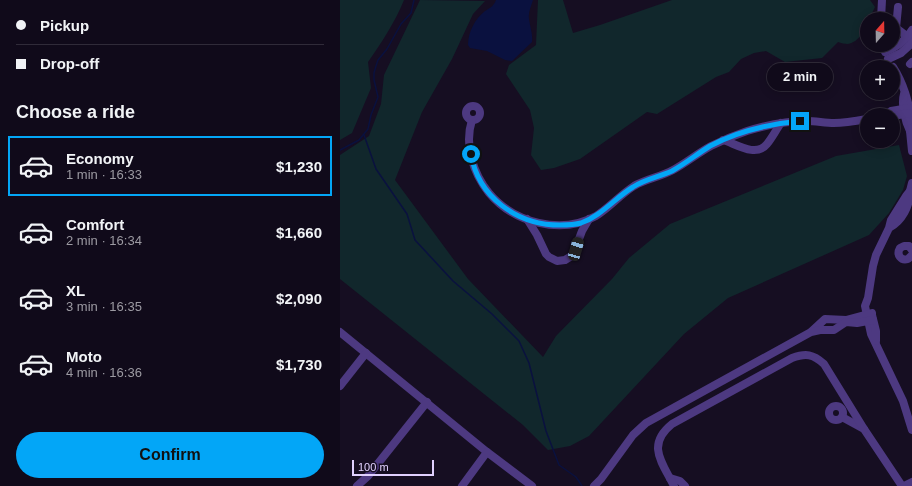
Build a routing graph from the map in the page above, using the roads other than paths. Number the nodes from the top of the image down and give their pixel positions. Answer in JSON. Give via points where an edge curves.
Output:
{"nodes":[{"id":1,"x":882,"y":0,"type":"edge"},
{"id":2,"x":898,"y":7,"type":"dead end"},
{"id":3,"x":881,"y":12,"type":"edge"},
{"id":4,"x":912,"y":30,"type":"edge"},
{"id":5,"x":910,"y":40,"type":"edge"},
{"id":6,"x":885,"y":52,"type":"edge"},
{"id":7,"x":900,"y":78,"type":"edge"},
{"id":8,"x":909,"y":112,"type":"edge"},
{"id":9,"x":472,"y":120,"type":"dead end"},
{"id":10,"x":860,"y":120,"type":"edge"},
{"id":11,"x":781,"y":124,"type":"junction"},
{"id":12,"x":911,"y":128,"type":"edge"},
{"id":13,"x":723,"y":140,"type":"junction"},
{"id":14,"x":912,"y":150,"type":"edge"},
{"id":15,"x":912,"y":182,"type":"edge"},
{"id":16,"x":902,"y":210,"type":"junction"},
{"id":17,"x":912,"y":216,"type":"edge"},
{"id":18,"x":527,"y":219,"type":"junction"},
{"id":19,"x":589,"y":219,"type":"junction"},
{"id":20,"x":870,"y":317,"type":"junction"},
{"id":21,"x":340,"y":332,"type":"edge"},
{"id":22,"x":366,"y":354,"type":"junction"},
{"id":23,"x":340,"y":386,"type":"edge"},
{"id":24,"x":427,"y":402,"type":"junction"},
{"id":25,"x":842,"y":417,"type":"dead end"},
{"id":26,"x":864,"y":429,"type":"junction"},
{"id":27,"x":912,"y":430,"type":"edge"},
{"id":28,"x":487,"y":452,"type":"junction"},
{"id":29,"x":670,"y":478,"type":"junction"},
{"id":30,"x":912,"y":482,"type":"edge"},
{"id":31,"x":357,"y":486,"type":"edge"},
{"id":32,"x":462,"y":486,"type":"edge"},
{"id":33,"x":532,"y":486,"type":"edge"},
{"id":34,"x":594,"y":486,"type":"edge"},
{"id":35,"x":674,"y":486,"type":"edge"},
{"id":36,"x":685,"y":486,"type":"edge"},
{"id":37,"x":903,"y":486,"type":"edge"}],
"edges":[{"from":1,"to":3,"type":"street"},
{"from":2,"to":5,"type":"street","via":[[896,28]]},
{"from":4,"to":5,"type":"street"},
{"from":5,"to":6,"type":"street","via":[[901,53]]},
{"from":7,"to":8,"type":"street"},
{"from":8,"to":12,"type":"street","via":[[907,126]]},
{"from":9,"to":18,"type":"street","via":[[469,141],[476,172],[493,198],[510,212]]},
{"from":10,"to":11,"type":"street","via":[[844,123],[808,121]]},
{"from":11,"to":13,"type":"street","via":[[748,131]]},
{"from":11,"to":13,"type":"street","via":[[760,150],[751,150]]},
{"from":12,"to":14,"type":"street"},
{"from":13,"to":19,"type":"street","via":[[672,171],[643,181],[626,191],[606,209]]},
{"from":15,"to":16,"type":"street","via":[[909,202]]},
{"from":16,"to":17,"type":"street"},
{"from":16,"to":20,"type":"street","via":[[895,225],[889,228],[874,260],[865,306]]},
{"from":18,"to":19,"type":"street","via":[[555,225],[580,223]]},
{"from":18,"to":19,"type":"street","via":[[546,254],[557,261],[573,255]]},
{"from":20,"to":27,"type":"street","via":[[876,331],[876,342],[903,401]]},
{"from":20,"to":34,"type":"street","via":[[825,319],[811,332],[646,423],[633,435]]},
{"from":21,"to":22,"type":"street"},
{"from":22,"to":23,"type":"street"},
{"from":22,"to":24,"type":"street"},
{"from":24,"to":28,"type":"street"},
{"from":24,"to":31,"type":"street","via":[[368,476]]},
{"from":25,"to":26,"type":"street"},
{"from":26,"to":29,"type":"street","via":[[824,364],[818,358],[802,355],[792,358],[672,424],[664,431],[658,440],[658,450]]},
{"from":26,"to":37,"type":"street"},
{"from":28,"to":32,"type":"street"},
{"from":28,"to":33,"type":"street"},
{"from":29,"to":35,"type":"street"},
{"from":29,"to":36,"type":"street","via":[[680,481]]},
{"from":30,"to":37,"type":"street"}]}
